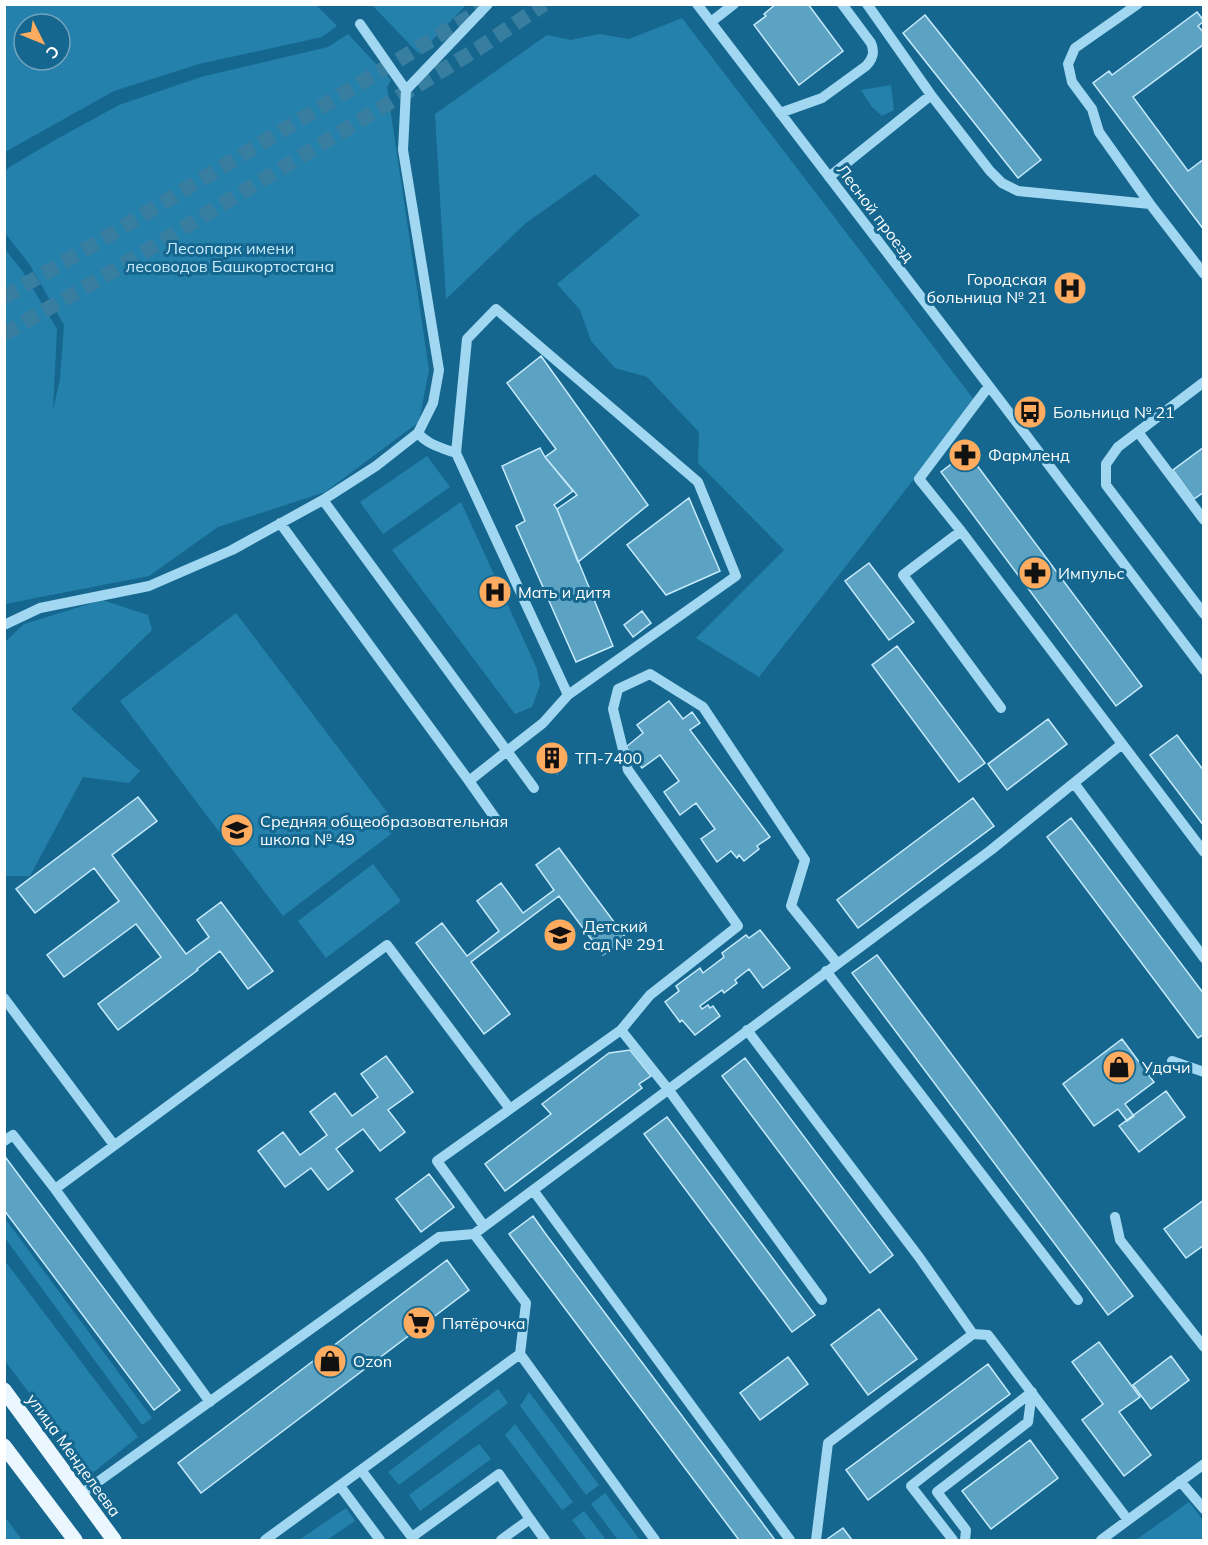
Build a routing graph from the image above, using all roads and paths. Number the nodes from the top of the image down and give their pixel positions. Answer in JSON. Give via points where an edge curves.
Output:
{"nodes":[{"id":1,"x":488,"y":4,"type":"edge"},
{"id":2,"x":697,"y":4,"type":"edge"},
{"id":3,"x":734,"y":4,"type":"edge"},
{"id":4,"x":842,"y":4,"type":"edge"},
{"id":5,"x":867,"y":4,"type":"edge"},
{"id":6,"x":1138,"y":4,"type":"edge"},
{"id":7,"x":711,"y":22,"type":"junction"},
{"id":8,"x":360,"y":24,"type":"dead end"},
{"id":9,"x":406,"y":90,"type":"junction"},
{"id":10,"x":931,"y":95,"type":"junction"},
{"id":11,"x":780,"y":113,"type":"junction"},
{"id":12,"x":830,"y":177,"type":"junction"},
{"id":13,"x":1150,"y":204,"type":"junction"},
{"id":14,"x":1203,"y":274,"type":"edge"},
{"id":15,"x":1203,"y":382,"type":"edge"},
{"id":16,"x":989,"y":386,"type":"junction"},
{"id":17,"x":1138,"y":432,"type":"junction"},
{"id":18,"x":418,"y":433,"type":"junction"},
{"id":19,"x":456,"y":453,"type":"junction"},
{"id":20,"x":323,"y":500,"type":"junction"},
{"id":21,"x":1203,"y":520,"type":"edge"},
{"id":22,"x":280,"y":524,"type":"junction"},
{"id":23,"x":961,"y":531,"type":"junction"},
{"id":24,"x":1203,"y":614,"type":"edge"},
{"id":25,"x":4,"y":626,"type":"edge"},
{"id":26,"x":1203,"y":670,"type":"edge"},
{"id":27,"x":568,"y":695,"type":"junction"},
{"id":28,"x":1001,"y":708,"type":"dead end"},
{"id":29,"x":1122,"y":744,"type":"junction"},
{"id":30,"x":507,"y":751,"type":"junction"},
{"id":31,"x":469,"y":781,"type":"junction"},
{"id":32,"x":1074,"y":783,"type":"junction"},
{"id":33,"x":534,"y":788,"type":"dead end"},
{"id":34,"x":500,"y":825,"type":"dead end"},
{"id":35,"x":1203,"y":852,"type":"edge"},
{"id":36,"x":1203,"y":958,"type":"edge"},
{"id":37,"x":837,"y":963,"type":"junction"},
{"id":38,"x":826,"y":971,"type":"junction"},
{"id":39,"x":4,"y":999,"type":"edge"},
{"id":40,"x":621,"y":1030,"type":"junction"},
{"id":41,"x":747,"y":1030,"type":"junction"},
{"id":42,"x":1172,"y":1061,"type":"dead end"},
{"id":43,"x":1203,"y":1072,"type":"edge"},
{"id":44,"x":668,"y":1089,"type":"junction"},
{"id":45,"x":510,"y":1109,"type":"junction"},
{"id":46,"x":4,"y":1142,"type":"edge"},
{"id":47,"x":114,"y":1145,"type":"junction"},
{"id":48,"x":55,"y":1189,"type":"junction"},
{"id":49,"x":533,"y":1190,"type":"junction"},
{"id":50,"x":1115,"y":1217,"type":"dead end"},
{"id":51,"x":484,"y":1226,"type":"junction"},
{"id":52,"x":474,"y":1234,"type":"junction"},
{"id":53,"x":822,"y":1300,"type":"dead end"},
{"id":54,"x":1078,"y":1300,"type":"dead end"},
{"id":55,"x":974,"y":1334,"type":"junction"},
{"id":56,"x":1203,"y":1347,"type":"edge"},
{"id":57,"x":520,"y":1354,"type":"junction"},
{"id":58,"x":4,"y":1390,"type":"edge"},
{"id":59,"x":1032,"y":1392,"type":"junction"},
{"id":60,"x":210,"y":1402,"type":"junction"},
{"id":61,"x":4,"y":1446,"type":"edge"},
{"id":62,"x":1203,"y":1464,"type":"edge"},
{"id":63,"x":361,"y":1470,"type":"junction"},
{"id":64,"x":1180,"y":1481,"type":"junction"},
{"id":65,"x":340,"y":1486,"type":"junction"},
{"id":66,"x":81,"y":1494,"type":"junction"},
{"id":67,"x":1203,"y":1509,"type":"edge"},
{"id":68,"x":530,"y":1519,"type":"junction"},
{"id":69,"x":1128,"y":1520,"type":"junction"},
{"id":70,"x":413,"y":1539,"type":"edge"},
{"id":71,"x":75,"y":1540,"type":"edge"},
{"id":72,"x":114,"y":1540,"type":"edge"},
{"id":73,"x":265,"y":1540,"type":"edge"},
{"id":74,"x":380,"y":1540,"type":"edge"},
{"id":75,"x":501,"y":1540,"type":"edge"},
{"id":76,"x":545,"y":1540,"type":"edge"},
{"id":77,"x":655,"y":1540,"type":"edge"},
{"id":78,"x":790,"y":1540,"type":"edge"},
{"id":79,"x":816,"y":1540,"type":"edge"},
{"id":80,"x":953,"y":1540,"type":"edge"},
{"id":81,"x":965,"y":1540,"type":"edge"},
{"id":82,"x":1101,"y":1540,"type":"edge"}],
"edges":[{"from":1,"to":9,"type":"street"},
{"from":2,"to":7,"type":"street","name":"Лесной проезд"},
{"from":3,"to":7,"type":"street"},
{"from":4,"to":11,"type":"street","via":[[871,43],[871,60],[825,96]]},
{"from":5,"to":10,"type":"street"},
{"from":6,"to":13,"type":"street","via":[[1075,48],[1068,64],[1072,82],[1092,109],[1099,132]]},
{"from":7,"to":11,"type":"street","name":"Лесной проезд"},
{"from":8,"to":9,"type":"street"},
{"from":9,"to":18,"type":"street","via":[[404,150],[439,370],[433,403]]},
{"from":10,"to":12,"type":"street"},
{"from":10,"to":13,"type":"street","via":[[990,171],[1018,191]]},
{"from":11,"to":12,"type":"street","name":"Лесной проезд"},
{"from":12,"to":16,"type":"street","name":"Лесной проезд"},
{"from":13,"to":14,"type":"street"},
{"from":15,"to":17,"type":"street"},
{"from":16,"to":23,"type":"street","via":[[919,479]]},
{"from":16,"to":26,"type":"street","name":"Лесной проезд"},
{"from":17,"to":21,"type":"street"},
{"from":17,"to":24,"type":"street","via":[[1118,447],[1106,464],[1106,485]]},
{"from":18,"to":19,"type":"street","via":[[423,440]]},
{"from":18,"to":20,"type":"street"},
{"from":19,"to":27,"type":"street"},
{"from":19,"to":27,"type":"street","via":[[467,339],[496,309],[698,483],[736,576]]},
{"from":20,"to":22,"type":"street"},
{"from":20,"to":30,"type":"street"},
{"from":22,"to":25,"type":"street","via":[[149,586],[40,608]]},
{"from":22,"to":31,"type":"street"},
{"from":23,"to":28,"type":"street","via":[[903,575]]},
{"from":23,"to":29,"type":"street"},
{"from":27,"to":30,"type":"street","via":[[543,723]]},
{"from":29,"to":32,"type":"street"},
{"from":29,"to":35,"type":"street"},
{"from":30,"to":31,"type":"street"},
{"from":30,"to":33,"type":"street"},
{"from":31,"to":34,"type":"street"},
{"from":32,"to":36,"type":"street"},
{"from":32,"to":37,"type":"street","via":[[991,850]]},
{"from":37,"to":38,"type":"street"},
{"from":37,"to":40,"type":"street","via":[[791,906],[805,860],[703,707],[650,674],[618,689],[613,709],[628,770],[738,926],[650,995]]},
{"from":38,"to":41,"type":"street"},
{"from":38,"to":54,"type":"street"},
{"from":39,"to":47,"type":"street"},
{"from":40,"to":44,"type":"street"},
{"from":40,"to":45,"type":"street"},
{"from":41,"to":44,"type":"street"},
{"from":41,"to":55,"type":"street"},
{"from":42,"to":43,"type":"street"},
{"from":44,"to":49,"type":"street"},
{"from":44,"to":53,"type":"street"},
{"from":45,"to":47,"type":"street","via":[[387,945]]},
{"from":45,"to":51,"type":"street","via":[[437,1161]]},
{"from":46,"to":48,"type":"street","via":[[12,1135]]},
{"from":47,"to":48,"type":"street"},
{"from":48,"to":60,"type":"street"},
{"from":49,"to":51,"type":"street"},
{"from":49,"to":78,"type":"street"},
{"from":50,"to":56,"type":"street","via":[[1120,1240]]},
{"from":51,"to":52,"type":"street"},
{"from":52,"to":57,"type":"street","via":[[526,1304]]},
{"from":52,"to":60,"type":"street","via":[[439,1237]]},
{"from":55,"to":59,"type":"street","via":[[988,1335]]},
{"from":55,"to":79,"type":"street","via":[[828,1443]]},
{"from":57,"to":63,"type":"street"},
{"from":57,"to":77,"type":"street"},
{"from":58,"to":66,"type":"main road","name":"улица Менделеева"},
{"from":59,"to":69,"type":"street"},
{"from":59,"to":80,"type":"street","via":[[911,1486]]},
{"from":59,"to":81,"type":"street","via":[[1028,1422],[937,1492],[966,1530]]},
{"from":60,"to":66,"type":"street"},
{"from":61,"to":71,"type":"main road"},
{"from":62,"to":64,"type":"street"},
{"from":63,"to":65,"type":"street"},
{"from":63,"to":70,"type":"street"},
{"from":64,"to":67,"type":"street"},
{"from":64,"to":69,"type":"street"},
{"from":65,"to":73,"type":"street"},
{"from":65,"to":74,"type":"street"},
{"from":66,"to":72,"type":"main road","name":"улица Менделеева"},
{"from":68,"to":70,"type":"street","via":[[499,1474]]},
{"from":68,"to":75,"type":"street"},
{"from":68,"to":76,"type":"street"},
{"from":69,"to":82,"type":"street"}]}
